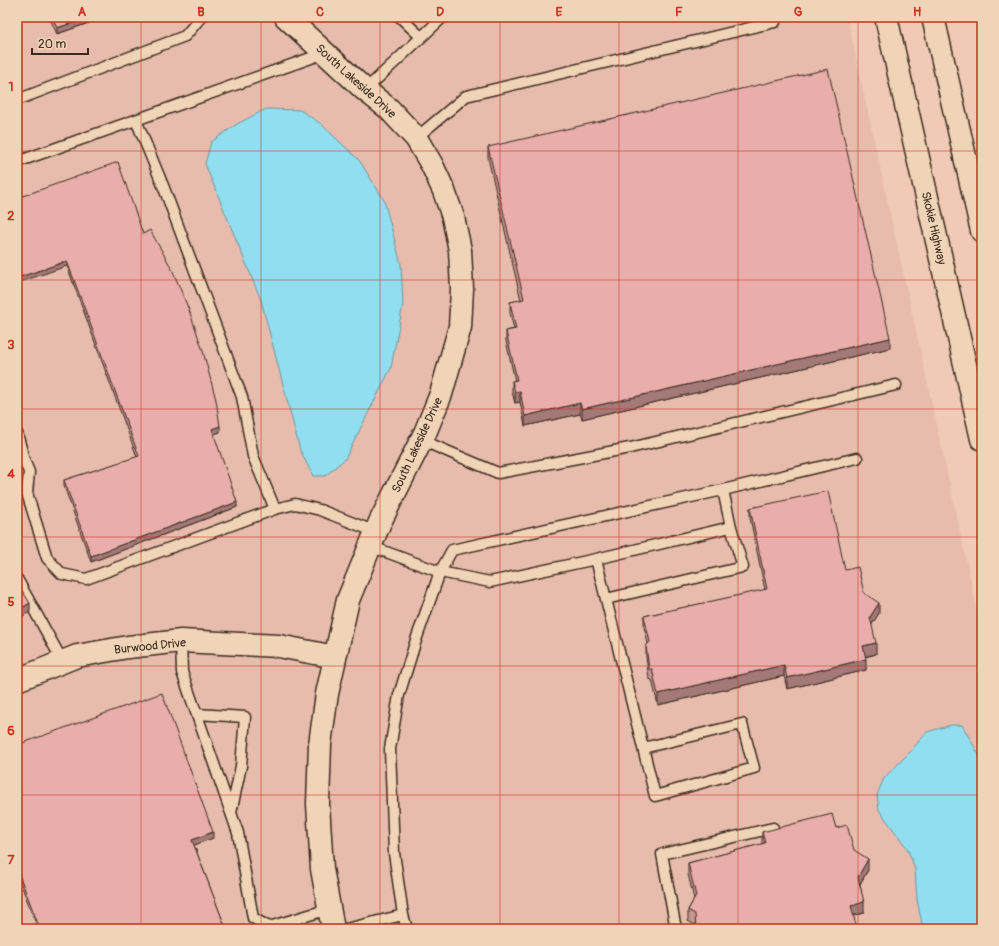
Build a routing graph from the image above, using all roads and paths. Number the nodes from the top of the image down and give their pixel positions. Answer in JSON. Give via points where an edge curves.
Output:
{"nodes":[{"id":1,"x":201,"y":17,"type":"edge"},
{"id":2,"x":286,"y":17,"type":"edge"},
{"id":3,"x":400,"y":17,"type":"edge"},
{"id":4,"x":443,"y":17,"type":"edge"},
{"id":5,"x":886,"y":17,"type":"edge"},
{"id":6,"x":933,"y":17,"type":"edge"},
{"id":7,"x":775,"y":22,"type":"dead end"},
{"id":8,"x":421,"y":37,"type":"junction"},
{"id":9,"x":324,"y":53,"type":"junction"},
{"id":10,"x":365,"y":90,"type":"junction"},
{"id":11,"x":17,"y":100,"type":"edge"},
{"id":12,"x":136,"y":120,"type":"junction"},
{"id":13,"x":416,"y":138,"type":"junction"},
{"id":14,"x":17,"y":162,"type":"edge"},
{"id":15,"x":982,"y":231,"type":"edge"},
{"id":16,"x":896,"y":386,"type":"dead end"},
{"id":17,"x":17,"y":433,"type":"edge"},
{"id":18,"x":982,"y":439,"type":"edge"},
{"id":19,"x":421,"y":440,"type":"junction"},
{"id":20,"x":857,"y":458,"type":"dead end"},
{"id":21,"x":723,"y":490,"type":"junction"},
{"id":22,"x":274,"y":509,"type":"junction"},
{"id":23,"x":731,"y":527,"type":"junction"},
{"id":24,"x":373,"y":539,"type":"junction"},
{"id":25,"x":596,"y":559,"type":"junction"},
{"id":26,"x":440,"y":572,"type":"junction"},
{"id":27,"x":17,"y":579,"type":"edge"},
{"id":28,"x":606,"y":599,"type":"junction"},
{"id":29,"x":181,"y":641,"type":"junction"},
{"id":30,"x":335,"y":657,"type":"junction"},
{"id":31,"x":62,"y":662,"type":"junction"},
{"id":32,"x":17,"y":680,"type":"edge"},
{"id":33,"x":197,"y":714,"type":"junction"},
{"id":34,"x":643,"y":748,"type":"junction"},
{"id":35,"x":232,"y":813,"type":"junction"},
{"id":36,"x":773,"y":828,"type":"edge"},
{"id":37,"x":403,"y":915,"type":"junction"},
{"id":38,"x":331,"y":919,"type":"edge"},
{"id":39,"x":346,"y":929,"type":"edge"},
{"id":40,"x":407,"y":929,"type":"edge"},
{"id":41,"x":676,"y":929,"type":"edge"}],
"edges":[{"from":1,"to":11,"type":"lane","via":[[184,36]]},
{"from":2,"to":9,"type":"main road","name":"South Lakeside Drive"},
{"from":3,"to":8,"type":"lane"},
{"from":4,"to":8,"type":"lane"},
{"from":5,"to":18,"type":"main road","name":"Skokie Highway"},
{"from":6,"to":15,"type":"main road"},
{"from":7,"to":13,"type":"lane","via":[[466,96]]},
{"from":8,"to":10,"type":"lane"},
{"from":9,"to":10,"type":"main road","name":"South Lakeside Drive"},
{"from":9,"to":12,"type":"lane"},
{"from":10,"to":13,"type":"main road","name":"South Lakeside Drive","via":[[389,108]]},
{"from":12,"to":14,"type":"lane"},
{"from":12,"to":22,"type":"lane","via":[[242,397],[253,456]]},
{"from":13,"to":19,"type":"main road","name":"South Lakeside Drive","via":[[432,165],[453,217],[460,250],[462,289],[460,327],[441,394]]},
{"from":16,"to":19,"type":"lane","via":[[630,448],[498,473]]},
{"from":17,"to":22,"type":"lane","via":[[29,472],[27,493],[47,558],[62,574],[86,580]]},
{"from":19,"to":24,"type":"main road","name":"South Lakeside Drive"},
{"from":20,"to":21,"type":"lane"},
{"from":21,"to":23,"type":"lane"},
{"from":21,"to":26,"type":"lane","via":[[452,550]]},
{"from":22,"to":24,"type":"lane","via":[[295,504],[320,510]]},
{"from":23,"to":25,"type":"lane"},
{"from":23,"to":28,"type":"lane","via":[[743,567]]},
{"from":24,"to":26,"type":"lane"},
{"from":24,"to":30,"type":"main road","name":"South Lakeside Drive","via":[[348,600]]},
{"from":25,"to":26,"type":"lane","via":[[490,582]]},
{"from":25,"to":28,"type":"lane"},
{"from":26,"to":37,"type":"lane","via":[[399,695],[390,749],[394,853]]},
{"from":27,"to":31,"type":"lane"},
{"from":28,"to":34,"type":"lane"},
{"from":29,"to":30,"type":"main road","name":"Burwood Drive","via":[[279,646]]},
{"from":29,"to":31,"type":"main road","name":"Burwood Drive","via":[[128,646],[77,656]]},
{"from":29,"to":33,"type":"lane","via":[[182,672]]},
{"from":30,"to":38,"type":"main road","name":"South Lakeside Drive","via":[[320,744],[318,804],[322,869]]},
{"from":31,"to":32,"type":"main road","name":"Burwood Drive"},
{"from":33,"to":35,"type":"lane"},
{"from":33,"to":35,"type":"lane","via":[[245,717],[241,766]]},
{"from":34,"to":34,"type":"lane","via":[[742,724],[754,768],[655,796]]},
{"from":35,"to":38,"type":"lane","via":[[254,918],[269,927]]},
{"from":36,"to":41,"type":"lane","via":[[662,854]]},
{"from":37,"to":39,"type":"lane"},
{"from":37,"to":40,"type":"lane"}]}
